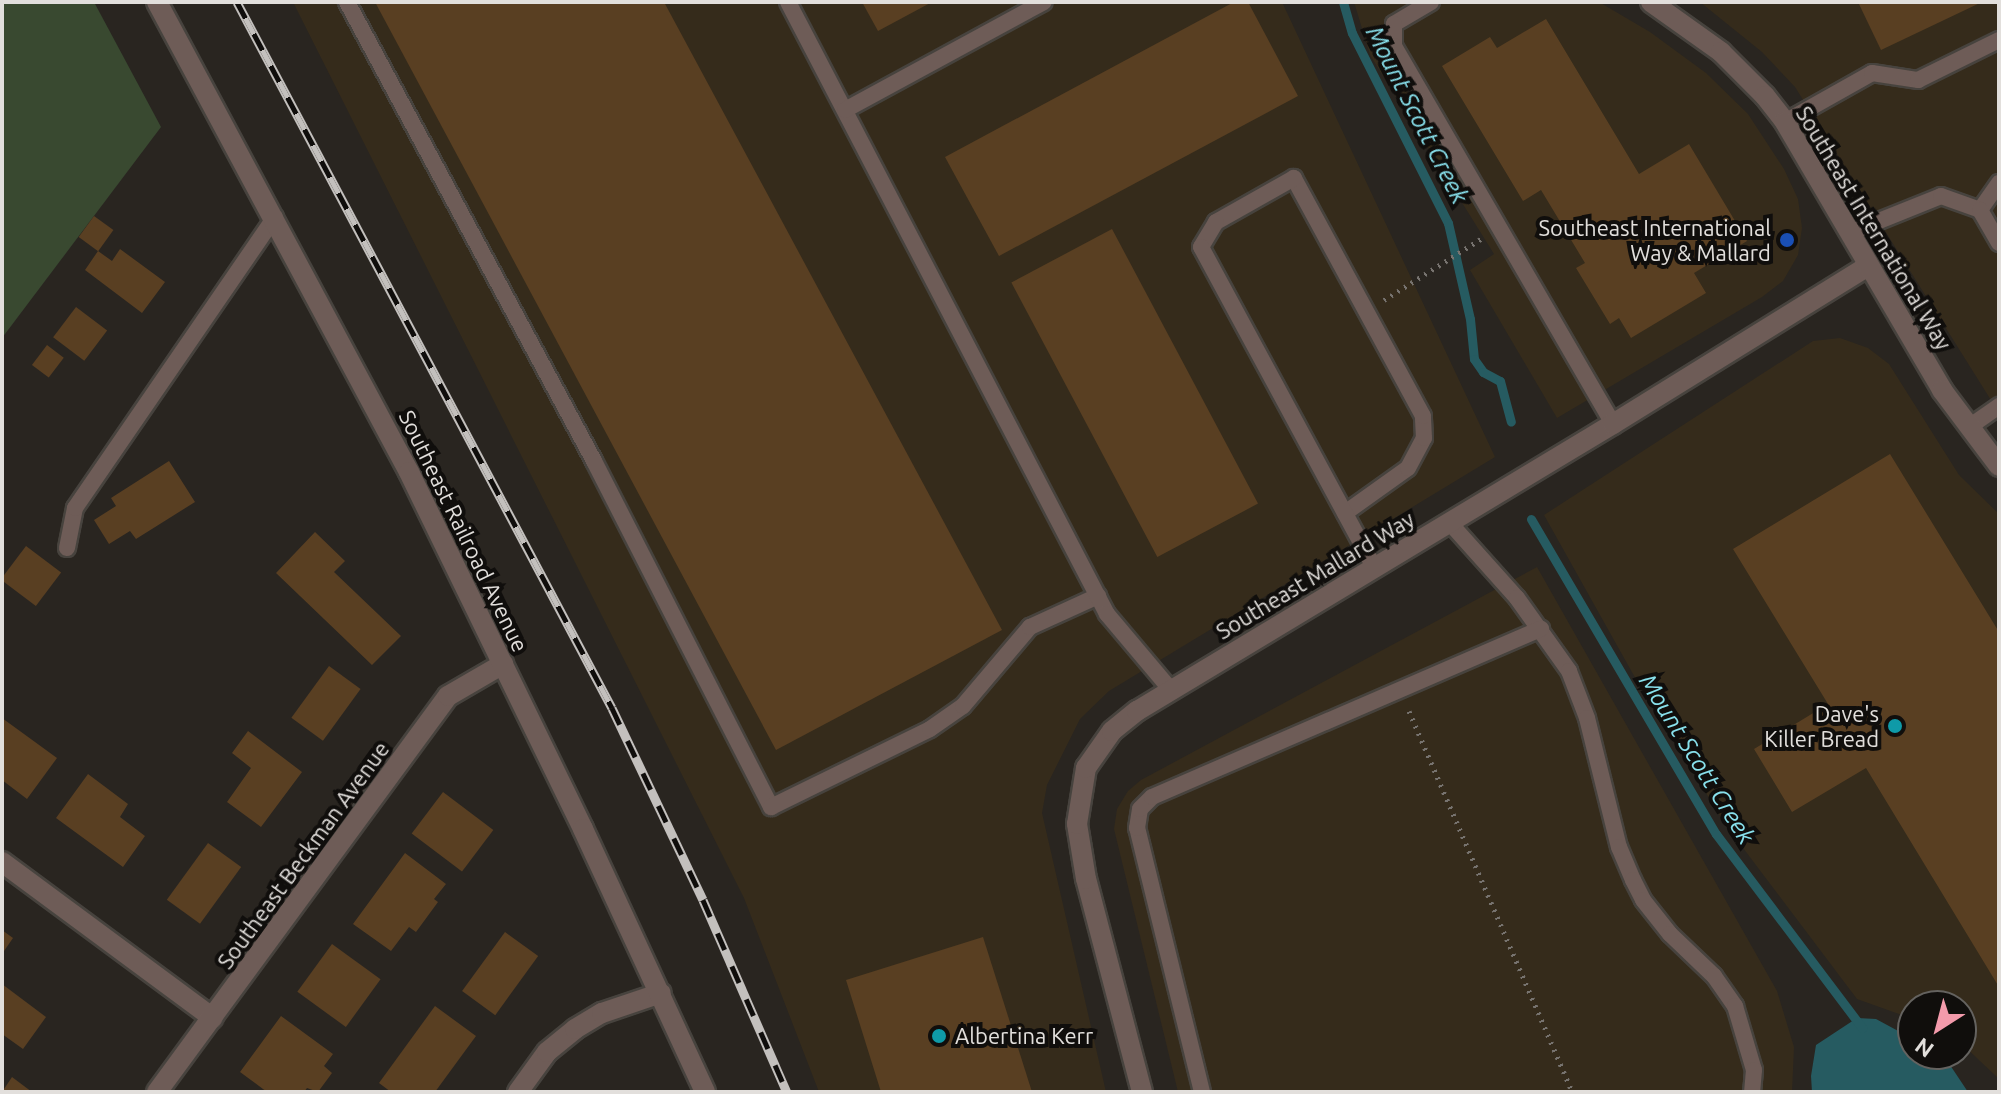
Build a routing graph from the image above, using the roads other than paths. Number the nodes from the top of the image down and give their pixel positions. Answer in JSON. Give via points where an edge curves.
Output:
{"nodes":[{"id":1,"x":157,"y":2,"type":"edge"},
{"id":2,"x":347,"y":2,"type":"edge"},
{"id":3,"x":788,"y":2,"type":"edge"},
{"id":4,"x":1044,"y":2,"type":"edge"},
{"id":5,"x":1431,"y":2,"type":"edge"},
{"id":6,"x":1651,"y":2,"type":"edge"},
{"id":7,"x":1999,"y":40,"type":"edge"},
{"id":8,"x":845,"y":110,"type":"junction"},
{"id":9,"x":1785,"y":122,"type":"junction"},
{"id":10,"x":1999,"y":183,"type":"edge"},
{"id":11,"x":1980,"y":210,"type":"junction"},
{"id":12,"x":275,"y":217,"type":"junction"},
{"id":13,"x":1849,"y":233,"type":"junction"},
{"id":14,"x":1999,"y":243,"type":"edge"},
{"id":15,"x":1868,"y":266,"type":"junction"},
{"id":16,"x":1999,"y":406,"type":"edge"},
{"id":17,"x":1613,"y":424,"type":"junction"},
{"id":18,"x":1969,"y":427,"type":"junction"},
{"id":19,"x":1999,"y":466,"type":"edge"},
{"id":20,"x":1345,"y":513,"type":"junction"},
{"id":21,"x":1449,"y":522,"type":"junction"},
{"id":22,"x":67,"y":548,"type":"dead end"},
{"id":23,"x":1374,"y":567,"type":"junction"},
{"id":24,"x":1098,"y":596,"type":"junction"},
{"id":25,"x":1541,"y":629,"type":"junction"},
{"id":26,"x":503,"y":664,"type":"junction"},
{"id":27,"x":1171,"y":690,"type":"junction"},
{"id":28,"x":2,"y":862,"type":"edge"},
{"id":29,"x":661,"y":993,"type":"junction"},
{"id":30,"x":213,"y":1018,"type":"junction"},
{"id":31,"x":157,"y":1092,"type":"edge"},
{"id":32,"x":518,"y":1092,"type":"edge"},
{"id":33,"x":705,"y":1092,"type":"edge"},
{"id":34,"x":1142,"y":1092,"type":"edge"},
{"id":35,"x":1202,"y":1092,"type":"edge"},
{"id":36,"x":1752,"y":1092,"type":"edge"}],
"edges":[{"from":1,"to":12,"type":"street","name":"Southeast Railroad Avenue"},
{"from":2,"to":24,"type":"lane","via":[[594,461],[771,807],[930,729],[963,706],[1030,627]]},
{"from":3,"to":8,"type":"lane"},
{"from":4,"to":8,"type":"lane"},
{"from":5,"to":17,"type":"lane","via":[[1394,24],[1394,46]]},
{"from":6,"to":9,"type":"street","name":"Southeast International Way","via":[[1721,52]]},
{"from":7,"to":9,"type":"lane","via":[[1918,80],[1872,73]]},
{"from":8,"to":24,"type":"lane"},
{"from":9,"to":13,"type":"street","name":"Southeast International Way"},
{"from":10,"to":11,"type":"lane"},
{"from":11,"to":13,"type":"lane","via":[[1941,196]]},
{"from":11,"to":14,"type":"lane"},
{"from":12,"to":22,"type":"lane","via":[[75,508]]},
{"from":12,"to":26,"type":"street","name":"Southeast Railroad Avenue"},
{"from":13,"to":15,"type":"street","name":"Southeast International Way"},
{"from":15,"to":17,"type":"street","name":"Southeast Mallard Way"},
{"from":15,"to":18,"type":"street","name":"Southeast International Way"},
{"from":16,"to":18,"type":"lane"},
{"from":17,"to":21,"type":"street","name":"Southeast Mallard Way"},
{"from":18,"to":19,"type":"street","name":"Southeast International Way"},
{"from":20,"to":20,"type":"lane","via":[[1201,247],[1216,222],[1294,178],[1423,416],[1424,438],[1408,468]]},
{"from":20,"to":23,"type":"lane"},
{"from":21,"to":23,"type":"street","name":"Southeast Mallard Way"},
{"from":21,"to":25,"type":"lane"},
{"from":23,"to":27,"type":"street","name":"Southeast Mallard Way"},
{"from":24,"to":27,"type":"lane"},
{"from":25,"to":35,"type":"lane","via":[[1152,797],[1140,809],[1137,828]]},
{"from":25,"to":36,"type":"lane","via":[[1569,671],[1587,718],[1619,847],[1633,880],[1670,934],[1714,976],[1735,1006],[1754,1070]]},
{"from":26,"to":29,"type":"street","name":"Southeast Railroad Avenue"},
{"from":26,"to":30,"type":"street","name":"Southeast Beckman Avenue","via":[[448,696]]},
{"from":27,"to":34,"type":"street","name":"Southeast Mallard Way","via":[[1120,724],[1097,749],[1080,792],[1077,824],[1086,879]]},
{"from":28,"to":30,"type":"street"},
{"from":29,"to":32,"type":"street","via":[[602,1013],[575,1029],[547,1052]]},
{"from":29,"to":33,"type":"street","name":"Southeast Railroad Avenue"},
{"from":30,"to":31,"type":"street","name":"Southeast Beckman Avenue"}]}
